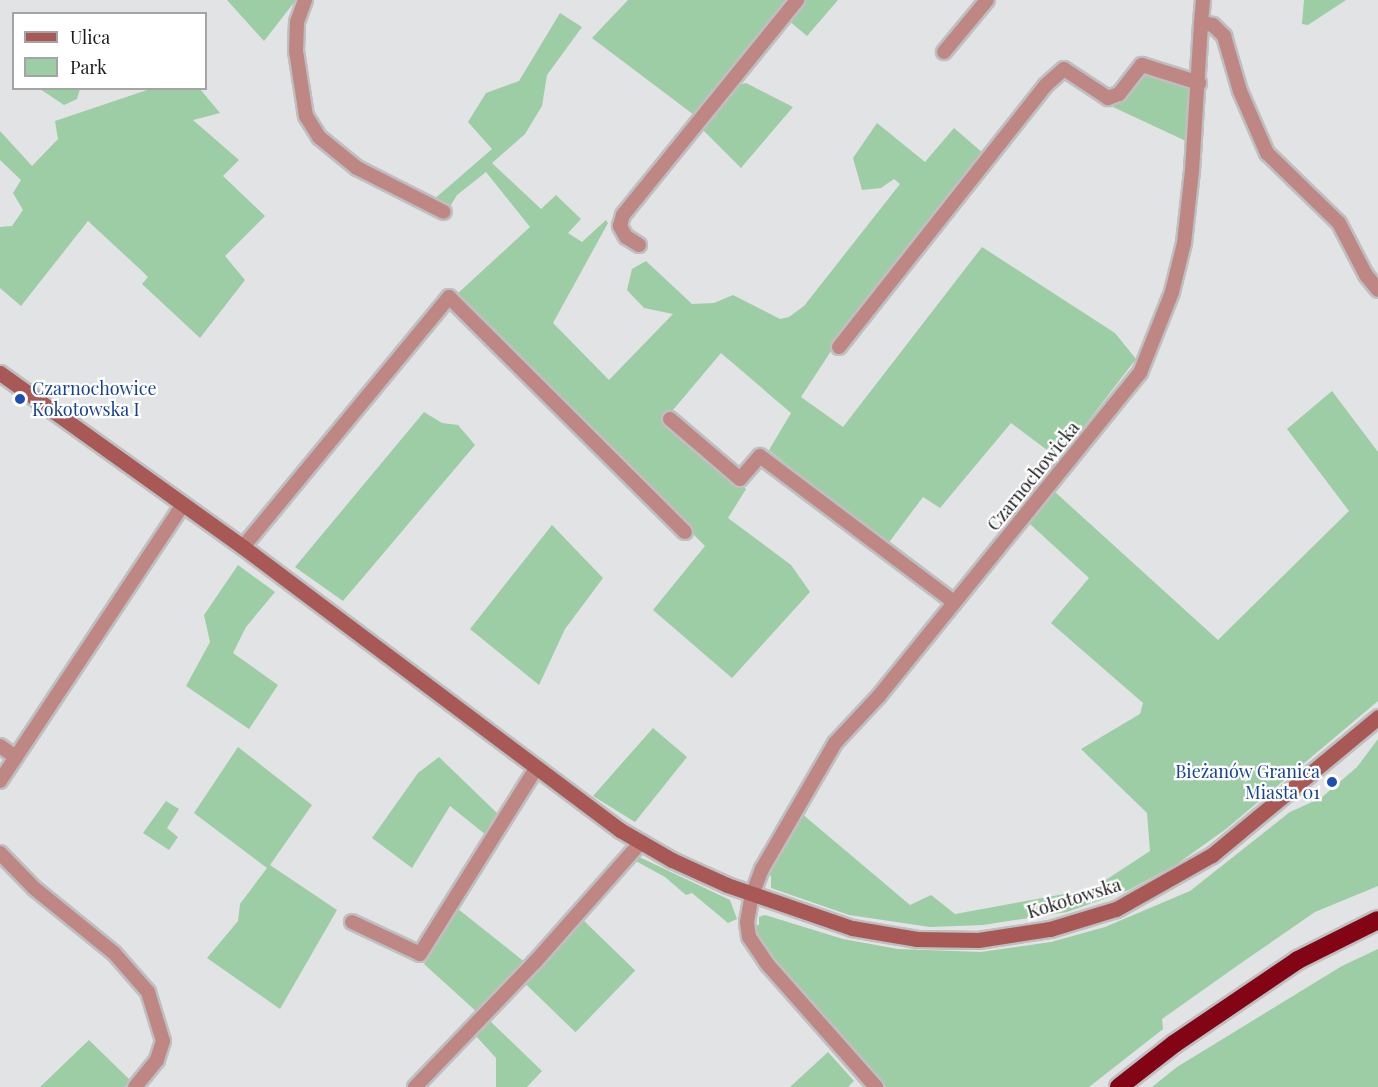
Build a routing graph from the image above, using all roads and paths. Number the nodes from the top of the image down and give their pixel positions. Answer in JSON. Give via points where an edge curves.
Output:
{"nodes":[{"id":1,"x":305,"y":0,"type":"edge"},
{"id":2,"x":797,"y":0,"type":"edge"},
{"id":3,"x":987,"y":0,"type":"edge"},
{"id":4,"x":1203,"y":0,"type":"edge"},
{"id":5,"x":1201,"y":23,"type":"junction"},
{"id":6,"x":944,"y":52,"type":"dead end"},
{"id":7,"x":1199,"y":83,"type":"junction"},
{"id":8,"x":444,"y":212,"type":"dead end"},
{"id":9,"x":639,"y":245,"type":"dead end"},
{"id":10,"x":1378,"y":290,"type":"edge"},
{"id":11,"x":839,"y":347,"type":"dead end"},
{"id":12,"x":0,"y":373,"type":"edge"},
{"id":13,"x":670,"y":419,"type":"dead end"},
{"id":14,"x":183,"y":504,"type":"junction"},
{"id":15,"x":685,"y":532,"type":"dead end"},
{"id":16,"x":243,"y":547,"type":"junction"},
{"id":17,"x":954,"y":602,"type":"junction"},
{"id":18,"x":1378,"y":717,"type":"edge"},
{"id":19,"x":0,"y":746,"type":"edge"},
{"id":20,"x":16,"y":757,"type":"junction"},
{"id":21,"x":535,"y":770,"type":"junction"},
{"id":22,"x":0,"y":781,"type":"edge"},
{"id":23,"x":641,"y":842,"type":"junction"},
{"id":24,"x":0,"y":853,"type":"edge"},
{"id":25,"x":757,"y":897,"type":"junction"},
{"id":26,"x":1378,"y":920,"type":"edge"},
{"id":27,"x":352,"y":922,"type":"dead end"},
{"id":28,"x":135,"y":1087,"type":"edge"},
{"id":29,"x":415,"y":1087,"type":"edge"},
{"id":30,"x":876,"y":1087,"type":"edge"},
{"id":31,"x":1119,"y":1087,"type":"edge"}],
"edges":[{"from":1,"to":8,"type":"street","via":[[297,22],[296,51],[306,116],[319,137],[357,168]]},
{"from":2,"to":9,"type":"street","via":[[623,215],[620,226],[626,237]]},
{"from":3,"to":6,"type":"street"},
{"from":4,"to":5,"type":"street","name":"Czarnochowicka"},
{"from":5,"to":7,"type":"street","name":"Czarnochowicka"},
{"from":5,"to":10,"type":"street","via":[[1213,26],[1224,36],[1244,101],[1267,153],[1339,223]]},
{"from":7,"to":11,"type":"street","via":[[1142,65],[1119,94],[1108,98],[1064,69],[1046,85]]},
{"from":7,"to":17,"type":"street","name":"Czarnochowicka","via":[[1184,243],[1152,349],[1140,373]]},
{"from":12,"to":14,"type":"street","name":"Kokotowska"},
{"from":13,"to":17,"type":"street","via":[[740,479],[760,456]]},
{"from":14,"to":16,"type":"street","name":"Kokotowska"},
{"from":14,"to":20,"type":"street"},
{"from":15,"to":16,"type":"street","via":[[449,297]]},
{"from":16,"to":21,"type":"street","name":"Kokotowska"},
{"from":17,"to":25,"type":"street","name":"Czarnochowicka","via":[[835,743],[762,869]]},
{"from":18,"to":25,"type":"street","name":"Kokotowska","via":[[1204,860],[1147,894],[1073,923],[978,940],[917,939],[852,928]]},
{"from":19,"to":20,"type":"street"},
{"from":20,"to":22,"type":"street"},
{"from":21,"to":23,"type":"street","name":"Kokotowska"},
{"from":21,"to":27,"type":"street","via":[[420,954]]},
{"from":23,"to":25,"type":"street","name":"Kokotowska"},
{"from":23,"to":29,"type":"street","via":[[535,962]]},
{"from":24,"to":28,"type":"street","via":[[34,888],[114,952],[148,992],[163,1041],[157,1060]]},
{"from":25,"to":30,"type":"street","name":"Czarnochowicka","via":[[747,922],[749,937],[768,965]]},
{"from":26,"to":31,"type":"highway","via":[[1290,966],[1174,1044]]}]}
